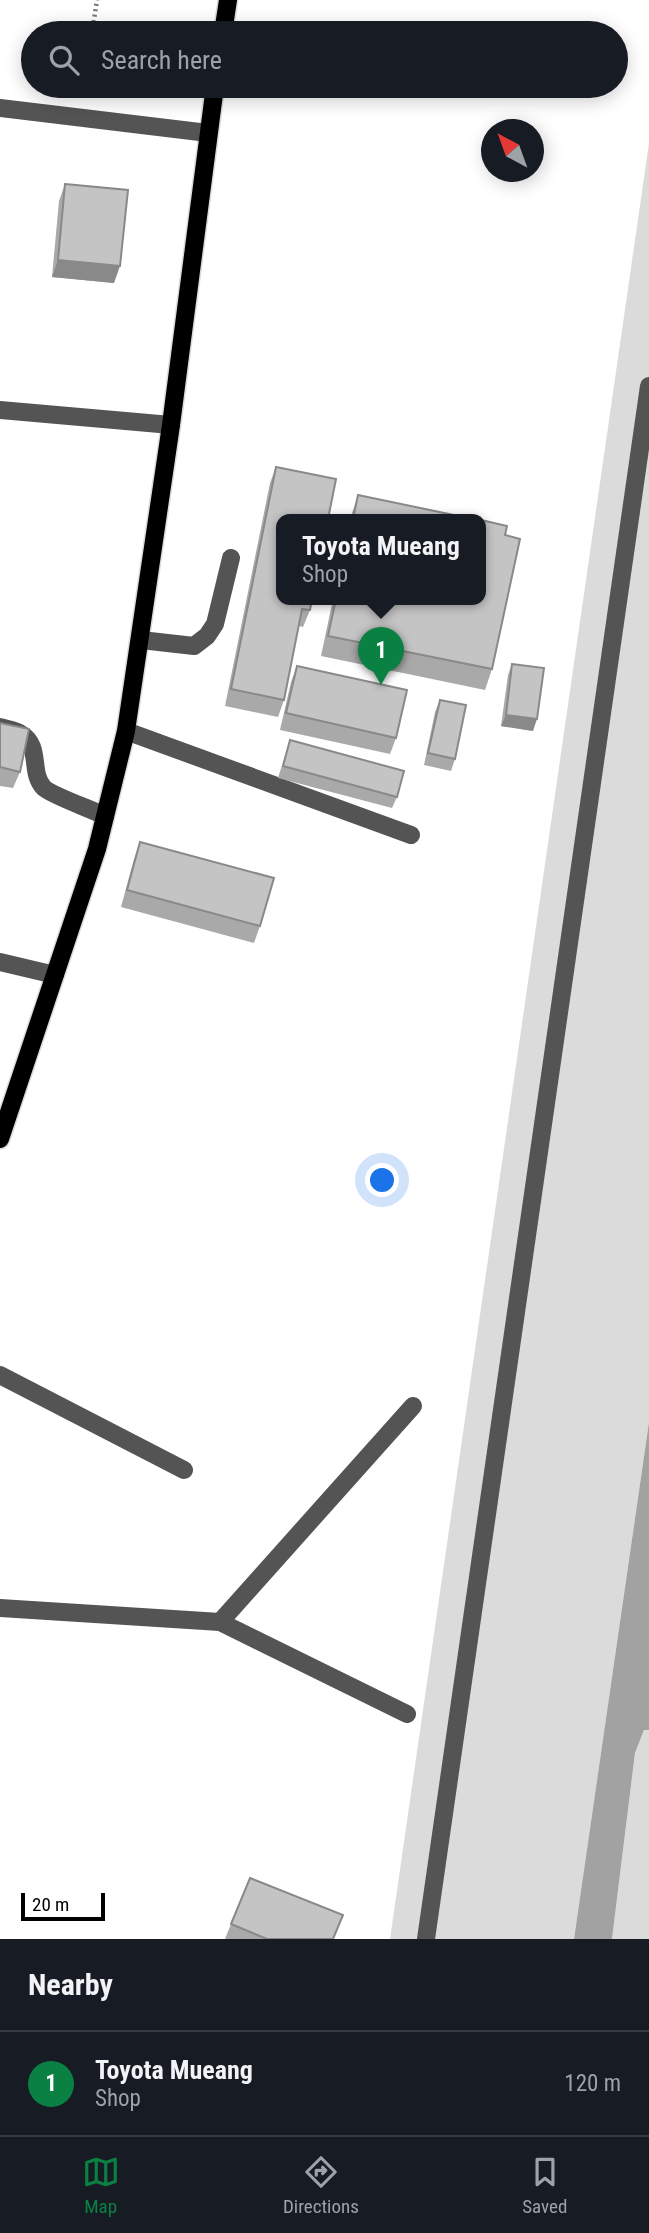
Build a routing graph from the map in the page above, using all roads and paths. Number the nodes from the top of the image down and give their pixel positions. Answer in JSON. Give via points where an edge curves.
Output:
{"nodes":[{"id":1,"x":97,"y":0,"type":"edge"},
{"id":2,"x":228,"y":0,"type":"edge"},
{"id":3,"x":94,"y":21,"type":"edge"},
{"id":4,"x":225,"y":21,"type":"edge"},
{"id":5,"x":213,"y":98,"type":"edge"},
{"id":6,"x":0,"y":108,"type":"edge"},
{"id":7,"x":208,"y":133,"type":"junction"},
{"id":8,"x":649,"y":386,"type":"edge"},
{"id":9,"x":0,"y":410,"type":"edge"},
{"id":10,"x":172,"y":425,"type":"junction"},
{"id":11,"x":231,"y":558,"type":"dead end"},
{"id":12,"x":141,"y":640,"type":"junction"},
{"id":13,"x":0,"y":727,"type":"edge"},
{"id":14,"x":126,"y":731,"type":"junction"},
{"id":15,"x":104,"y":816,"type":"junction"},
{"id":16,"x":411,"y":835,"type":"dead end"},
{"id":17,"x":0,"y":962,"type":"edge"},
{"id":18,"x":55,"y":975,"type":"junction"},
{"id":19,"x":0,"y":1139,"type":"edge"},
{"id":20,"x":0,"y":1375,"type":"edge"},
{"id":21,"x":413,"y":1406,"type":"dead end"},
{"id":22,"x":184,"y":1469,"type":"dead end"},
{"id":23,"x":0,"y":1608,"type":"edge"},
{"id":24,"x":220,"y":1622,"type":"junction"},
{"id":25,"x":407,"y":1714,"type":"dead end"},
{"id":26,"x":426,"y":1939,"type":"edge"}],
"edges":[{"from":1,"to":3,"type":"path"},
{"from":2,"to":4,"type":"main road"},
{"from":5,"to":7,"type":"main road"},
{"from":6,"to":7,"type":"lane"},
{"from":7,"to":10,"type":"main road"},
{"from":8,"to":26,"type":"lane"},
{"from":9,"to":10,"type":"lane"},
{"from":10,"to":12,"type":"main road"},
{"from":11,"to":12,"type":"lane","via":[[215,624],[207,636],[194,646]]},
{"from":12,"to":14,"type":"main road"},
{"from":13,"to":15,"type":"lane","via":[[22,734],[31,744],[37,778],[44,789]]},
{"from":14,"to":15,"type":"main road"},
{"from":14,"to":16,"type":"lane"},
{"from":15,"to":18,"type":"main road"},
{"from":17,"to":18,"type":"lane"},
{"from":18,"to":19,"type":"main road"},
{"from":20,"to":22,"type":"lane"},
{"from":21,"to":24,"type":"lane"},
{"from":23,"to":24,"type":"lane"},
{"from":24,"to":25,"type":"lane"}]}
